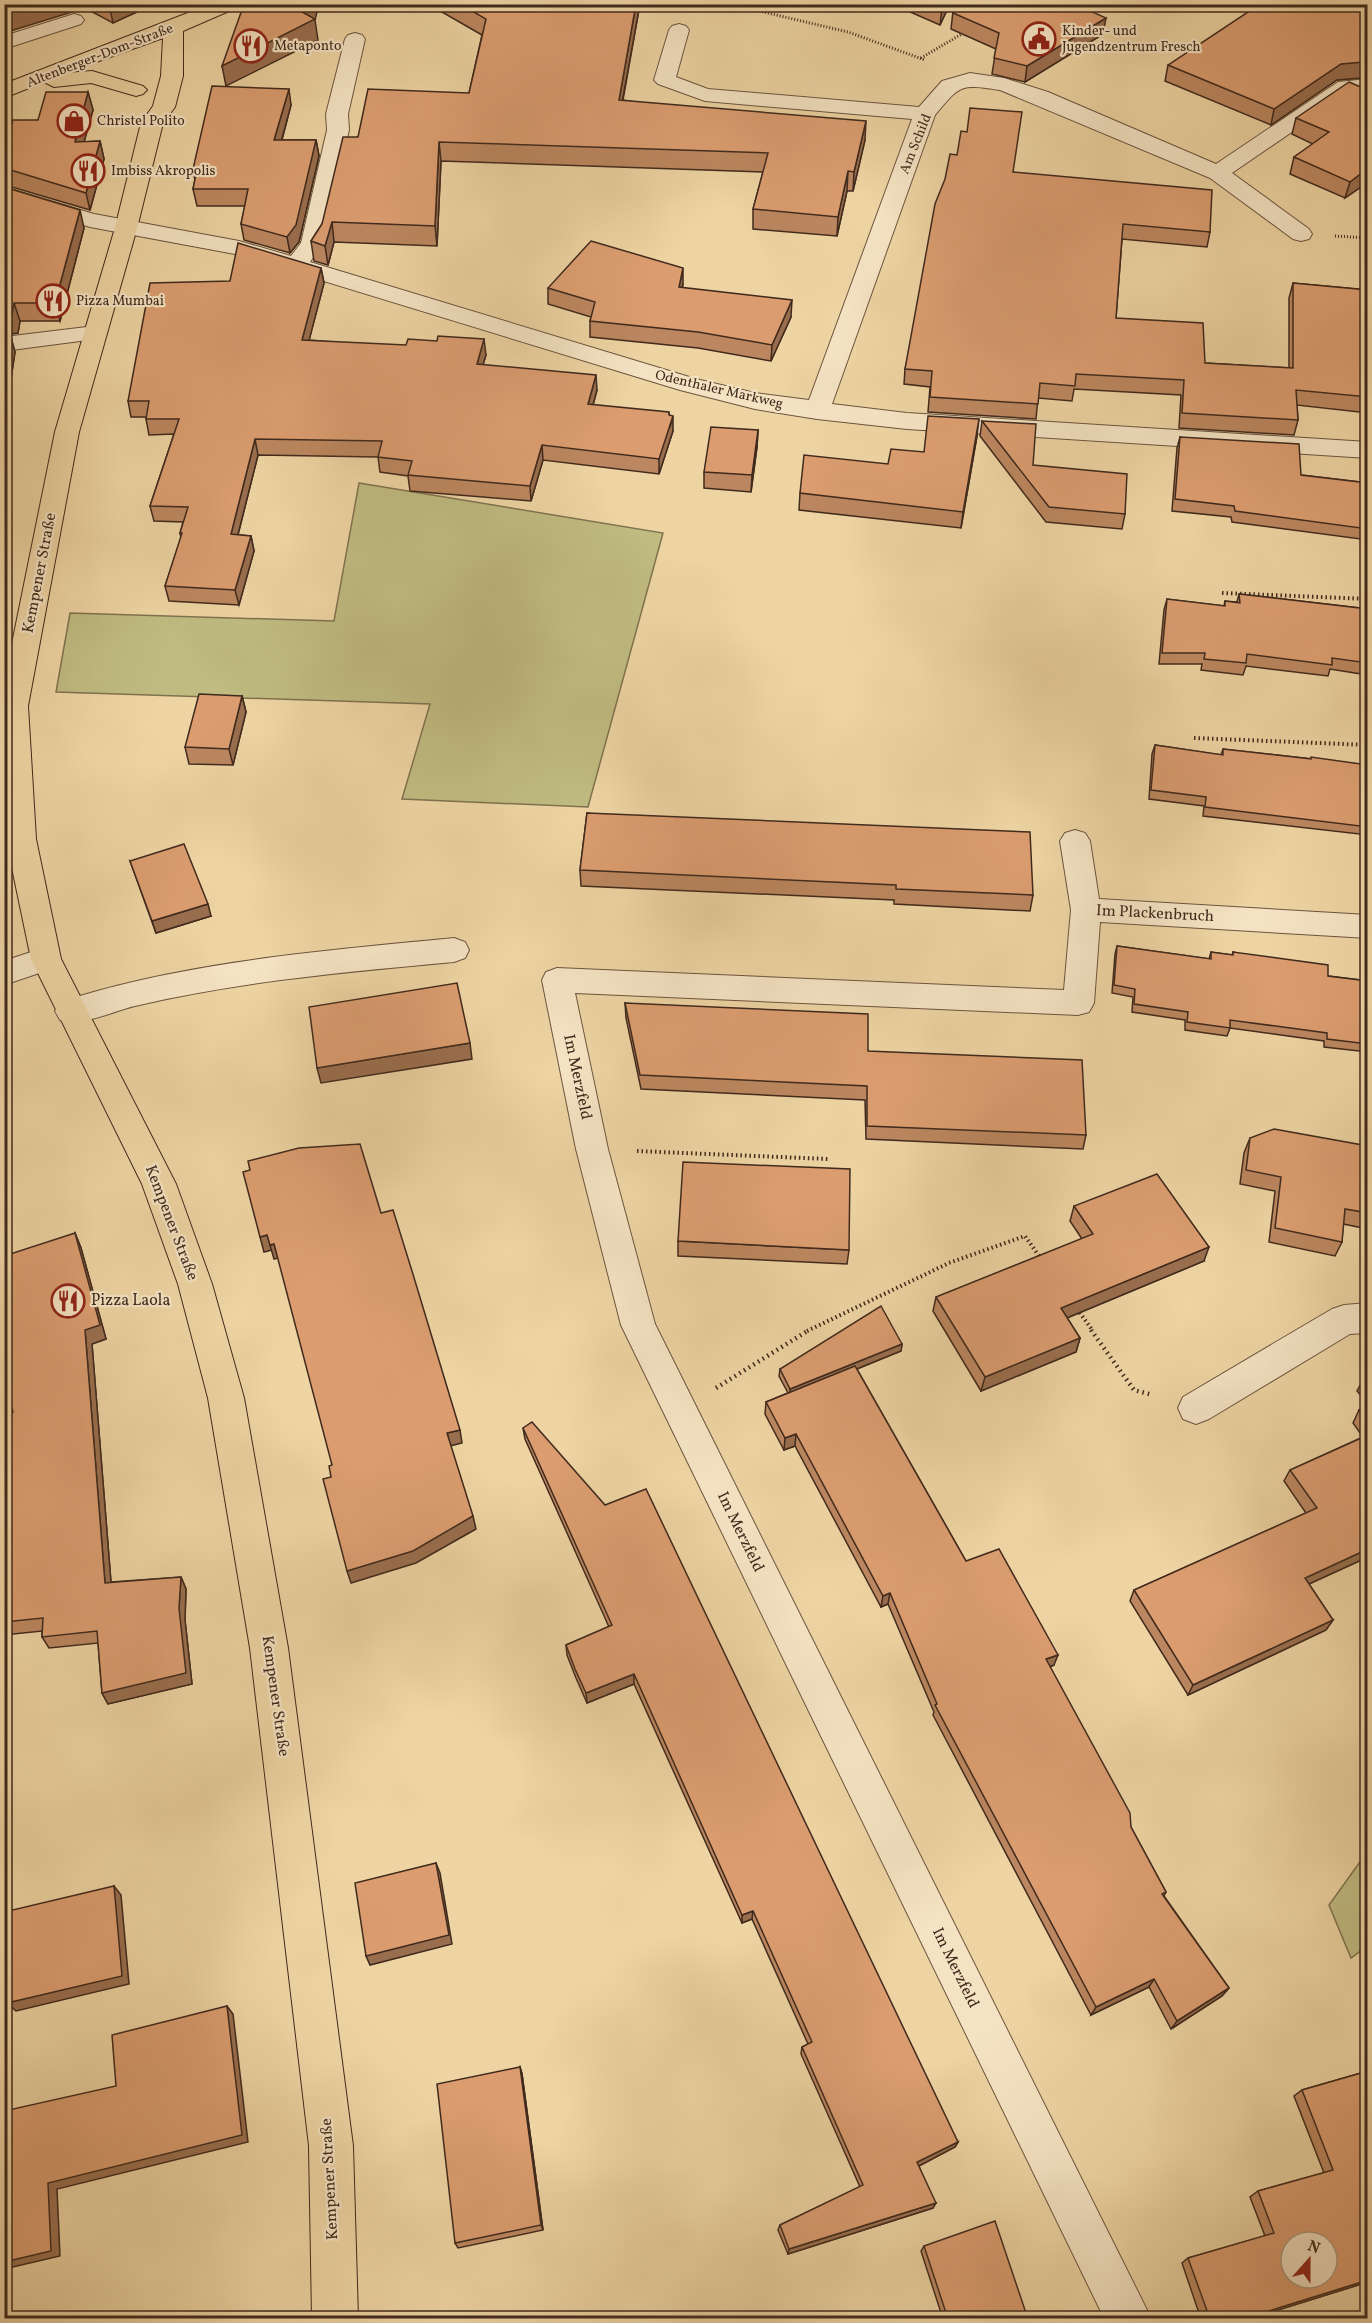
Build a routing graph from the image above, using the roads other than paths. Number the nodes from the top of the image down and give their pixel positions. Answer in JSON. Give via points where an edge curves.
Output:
{"nodes":[{"id":1,"x":229,"y":4,"type":"edge"},
{"id":2,"x":74,"y":20,"type":"dead end"},
{"id":3,"x":173,"y":28,"type":"junction"},
{"id":4,"x":679,"y":30,"type":"dead end"},
{"id":5,"x":142,"y":39,"type":"junction"},
{"id":6,"x":355,"y":39,"type":"dead end"},
{"id":7,"x":4,"y":43,"type":"edge"},
{"id":8,"x":138,"y":75,"type":"junction"},
{"id":9,"x":1368,"y":85,"type":"edge"},
{"id":10,"x":12,"y":89,"type":"edge"},
{"id":11,"x":925,"y":114,"type":"junction"},
{"id":12,"x":152,"y":123,"type":"junction"},
{"id":13,"x":1218,"y":173,"type":"junction"},
{"id":14,"x":4,"y":194,"type":"edge"},
{"id":15,"x":126,"y":228,"type":"junction"},
{"id":16,"x":1301,"y":234,"type":"dead end"},
{"id":17,"x":297,"y":264,"type":"junction"},
{"id":18,"x":95,"y":333,"type":"junction"},
{"id":19,"x":4,"y":344,"type":"edge"},
{"id":20,"x":817,"y":411,"type":"junction"},
{"id":21,"x":1368,"y":450,"type":"edge"},
{"id":22,"x":1075,"y":841,"type":"dead end"},
{"id":23,"x":1086,"y":910,"type":"junction"},
{"id":24,"x":1368,"y":927,"type":"edge"},
{"id":25,"x":454,"y":950,"type":"dead end"},
{"id":26,"x":46,"y":959,"type":"junction"},
{"id":27,"x":4,"y":973,"type":"edge"},
{"id":28,"x":849,"y":995,"type":"joint"},
{"id":29,"x":71,"y":1011,"type":"junction"},
{"id":30,"x":1368,"y":1317,"type":"edge"},
{"id":31,"x":1196,"y":1408,"type":"road end"},
{"id":32,"x":335,"y":2319,"type":"edge"},
{"id":33,"x":1128,"y":2319,"type":"edge"}],
"edges":[{"from":1,"to":3,"type":"main road","name":"Altenberger-Dom-Straße"},
{"from":2,"to":7,"type":"street"},
{"from":3,"to":5,"type":"main road","name":"Altenberger-Dom-Straße"},
{"from":3,"to":12,"type":"main road","name":"Kempener Straße","via":[[172,76],[164,107]]},
{"from":4,"to":11,"type":"street","via":[[665,80],[705,95]]},
{"from":5,"to":8,"type":"main road"},
{"from":5,"to":10,"type":"main road","name":"Altenberger-Dom-Straße"},
{"from":6,"to":17,"type":"street","via":[[312,243]]},
{"from":8,"to":10,"type":"main road","via":[[114,82],[85,77]]},
{"from":8,"to":12,"type":"main road","via":[[138,106]]},
{"from":9,"to":13,"type":"street","via":[[1345,86]]},
{"from":11,"to":13,"type":"street","name":"Am Schild","via":[[949,85],[970,78],[1004,84]]},
{"from":11,"to":20,"type":"street","name":"Am Schild"},
{"from":12,"to":15,"type":"main road","name":"Kempener Straße"},
{"from":13,"to":16,"type":"street"},
{"from":14,"to":15,"type":"street","name":"Odenthaler Markweg"},
{"from":15,"to":17,"type":"street","name":"Odenthaler Markweg","via":[[240,248]]},
{"from":15,"to":18,"type":"main road","name":"Kempener Straße"},
{"from":17,"to":20,"type":"street","name":"Odenthaler Markweg","via":[[689,385]]},
{"from":18,"to":19,"type":"street"},
{"from":18,"to":26,"type":"main road","name":"Kempener Straße","via":[[67,432],[14,706],[21,839]]},
{"from":20,"to":21,"type":"street","name":"Odenthaler Markweg","via":[[907,421]]},
{"from":22,"to":23,"type":"street"},
{"from":23,"to":24,"type":"street","name":"Im Plackenbruch"},
{"from":23,"to":28,"type":"street","name":"Im Plackenbruch","via":[[1078,1003]]},
{"from":25,"to":29,"type":"street","via":[[265,969],[104,1000]]},
{"from":26,"to":27,"type":"street"},
{"from":26,"to":29,"type":"main road","name":"Kempener Straße"},
{"from":28,"to":33,"type":"street","name":"Im Merzfeld","via":[[557,980],[592,1149],[638,1325]]},
{"from":29,"to":32,"type":"main road","name":"Kempener Straße","via":[[159,1184],[195,1284],[226,1398],[269,1648],[332,2146]]},
{"from":30,"to":31,"type":"street","via":[[1344,1320]]}]}
